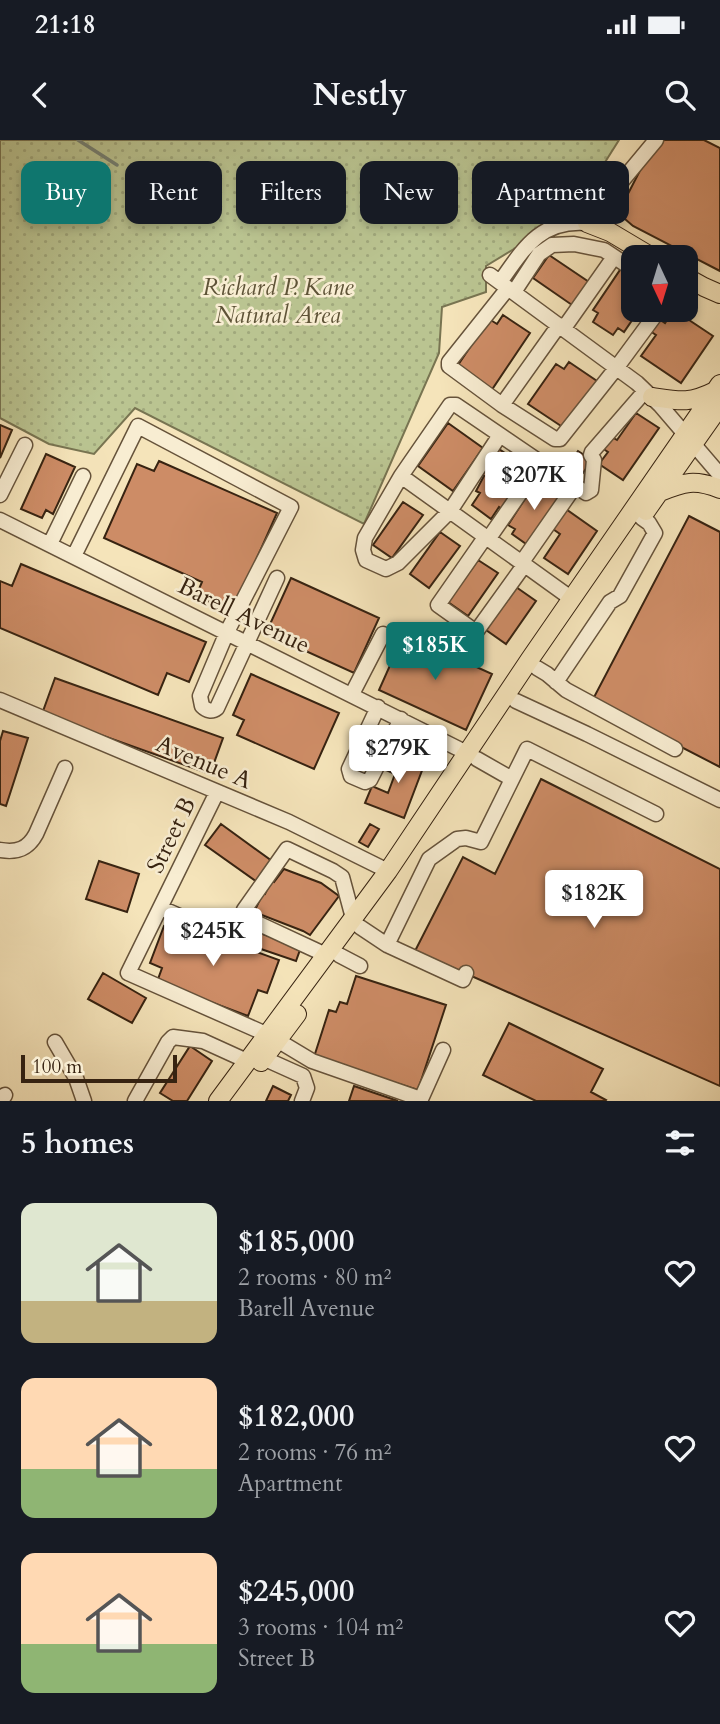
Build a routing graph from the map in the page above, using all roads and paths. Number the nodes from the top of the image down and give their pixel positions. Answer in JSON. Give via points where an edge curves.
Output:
{"nodes":[{"id":1,"x":656,"y":140,"type":"edge"},
{"id":2,"x":629,"y":172,"type":"edge"},
{"id":3,"x":561,"y":224,"type":"edge"},
{"id":4,"x":590,"y":224,"type":"edge"},
{"id":5,"x":632,"y":245,"type":"edge"},
{"id":6,"x":614,"y":257,"type":"junction"},
{"id":7,"x":621,"y":262,"type":"edge"},
{"id":8,"x":503,"y":284,"type":"junction"},
{"id":9,"x":698,"y":284,"type":"edge"},
{"id":10,"x":720,"y":294,"type":"edge"},
{"id":11,"x":650,"y":322,"type":"edge"},
{"id":12,"x":561,"y":327,"type":"junction"},
{"id":13,"x":617,"y":367,"type":"junction"},
{"id":14,"x":649,"y":394,"type":"junction"},
{"id":15,"x":718,"y":394,"type":"edge"},
{"id":16,"x":502,"y":405,"type":"junction"},
{"id":17,"x":500,"y":435,"type":"junction"},
{"id":18,"x":689,"y":439,"type":"junction"},
{"id":19,"x":25,"y":445,"type":"dead end"},
{"id":20,"x":541,"y":463,"type":"junction"},
{"id":21,"x":720,"y":475,"type":"edge"},
{"id":22,"x":83,"y":476,"type":"dead end"},
{"id":23,"x":401,"y":476,"type":"junction"},
{"id":24,"x":575,"y":486,"type":"junction"},
{"id":25,"x":720,"y":489,"type":"edge"},
{"id":26,"x":660,"y":492,"type":"junction"},
{"id":27,"x":0,"y":495,"type":"edge"},
{"id":28,"x":450,"y":511,"type":"junction"},
{"id":29,"x":642,"y":518,"type":"junction"},
{"id":30,"x":0,"y":520,"type":"edge"},
{"id":31,"x":487,"y":537,"type":"junction"},
{"id":32,"x":50,"y":544,"type":"junction"},
{"id":33,"x":74,"y":556,"type":"junction"},
{"id":34,"x":524,"y":563,"type":"junction"},
{"id":35,"x":278,"y":578,"type":"dead end"},
{"id":36,"x":572,"y":599,"type":"junction"},
{"id":37,"x":226,"y":632,"type":"junction"},
{"id":38,"x":383,"y":634,"type":"dead end"},
{"id":39,"x":248,"y":643,"type":"junction"},
{"id":40,"x":537,"y":668,"type":"junction"},
{"id":41,"x":556,"y":682,"type":"junction"},
{"id":42,"x":352,"y":695,"type":"junction"},
{"id":43,"x":0,"y":701,"type":"edge"},
{"id":44,"x":516,"y":701,"type":"junction"},
{"id":45,"x":378,"y":707,"type":"junction"},
{"id":46,"x":401,"y":719,"type":"junction"},
{"id":47,"x":674,"y":749,"type":"dead end"},
{"id":48,"x":472,"y":756,"type":"junction"},
{"id":49,"x":65,"y":768,"type":"dead end"},
{"id":50,"x":512,"y":779,"type":"junction"},
{"id":51,"x":218,"y":792,"type":"junction"},
{"id":52,"x":720,"y":800,"type":"edge"},
{"id":53,"x":656,"y":814,"type":"dead end"},
{"id":54,"x":0,"y":850,"type":"edge"},
{"id":55,"x":388,"y":871,"type":"junction"},
{"id":56,"x":161,"y":908,"type":"junction"},
{"id":57,"x":242,"y":916,"type":"junction"},
{"id":58,"x":356,"y":923,"type":"junction"},
{"id":59,"x":389,"y":941,"type":"junction"},
{"id":60,"x":333,"y":955,"type":"junction"},
{"id":61,"x":360,"y":966,"type":"dead end"},
{"id":62,"x":466,"y":973,"type":"dead end"},
{"id":63,"x":272,"y":1037,"type":"junction"},
{"id":64,"x":55,"y":1042,"type":"dead end"},
{"id":65,"x":443,"y":1050,"type":"dead end"},
{"id":66,"x":255,"y":1060,"type":"junction"},
{"id":67,"x":139,"y":1099,"type":"edge"},
{"id":68,"x":84,"y":1101,"type":"edge"},
{"id":69,"x":218,"y":1101,"type":"edge"},
{"id":70,"x":232,"y":1101,"type":"edge"},
{"id":71,"x":302,"y":1101,"type":"edge"}],
"edges":[{"from":1,"to":2,"type":"street"},
{"from":3,"to":8,"type":"street","via":[[547,229],[522,250]]},
{"from":4,"to":5,"type":"main road"},
{"from":6,"to":7,"type":"street"},
{"from":6,"to":8,"type":"street","via":[[604,250],[574,244],[552,245]]},
{"from":6,"to":12,"type":"street"},
{"from":8,"to":12,"type":"street"},
{"from":8,"to":16,"type":"street","via":[[449,362]]},
{"from":9,"to":10,"type":"main road"},
{"from":11,"to":13,"type":"street"},
{"from":12,"to":13,"type":"street"},
{"from":12,"to":16,"type":"street"},
{"from":13,"to":14,"type":"street"},
{"from":13,"to":16,"type":"street","via":[[560,439]]},
{"from":14,"to":15,"type":"main road","via":[[687,401]]},
{"from":14,"to":18,"type":"street"},
{"from":14,"to":24,"type":"street","via":[[592,453],[591,490],[586,493]]},
{"from":15,"to":18,"type":"main road"},
{"from":17,"to":20,"type":"street"},
{"from":17,"to":23,"type":"street","via":[[450,405]]},
{"from":17,"to":28,"type":"street"},
{"from":18,"to":21,"type":"street"},
{"from":18,"to":26,"type":"main road"},
{"from":18,"to":36,"type":"main road"},
{"from":19,"to":27,"type":"street"},
{"from":20,"to":24,"type":"street"},
{"from":20,"to":31,"type":"street"},
{"from":22,"to":32,"type":"street"},
{"from":23,"to":28,"type":"street"},
{"from":23,"to":28,"type":"street","via":[[365,538],[366,560],[386,569],[398,563]]},
{"from":24,"to":34,"type":"street"},
{"from":25,"to":26,"type":"main road","via":[[691,482]]},
{"from":26,"to":29,"type":"main road"},
{"from":28,"to":31,"type":"street"},
{"from":29,"to":40,"type":"main road"},
{"from":29,"to":41,"type":"street","via":[[655,533],[620,596],[610,602]]},
{"from":30,"to":32,"type":"street","name":"Barell Avenue"},
{"from":31,"to":34,"type":"street"},
{"from":31,"to":34,"type":"street","via":[[438,605],[476,632]]},
{"from":32,"to":33,"type":"street","name":"Barell Avenue"},
{"from":33,"to":37,"type":"street","name":"Barell Avenue"},
{"from":33,"to":37,"type":"street","via":[[138,426],[291,507]]},
{"from":34,"to":36,"type":"street"},
{"from":35,"to":39,"type":"street"},
{"from":36,"to":48,"type":"main road"},
{"from":37,"to":39,"type":"street","name":"Barell Avenue"},
{"from":37,"to":39,"type":"street","via":[[200,696],[204,709],[218,708]]},
{"from":38,"to":42,"type":"street"},
{"from":39,"to":42,"type":"street","name":"Barell Avenue"},
{"from":40,"to":41,"type":"street"},
{"from":40,"to":44,"type":"main road"},
{"from":41,"to":47,"type":"street"},
{"from":42,"to":45,"type":"street","name":"Barell Avenue"},
{"from":43,"to":51,"type":"street","name":"Avenue A"},
{"from":44,"to":48,"type":"main road"},
{"from":44,"to":52,"type":"street"},
{"from":45,"to":46,"type":"street","name":"Barell Avenue"},
{"from":45,"to":46,"type":"street","via":[[349,768],[351,776],[370,780]]},
{"from":46,"to":48,"type":"street","name":"Barell Avenue"},
{"from":48,"to":50,"type":"street","name":"Barell Avenue"},
{"from":48,"to":55,"type":"main road"},
{"from":48,"to":58,"type":"main road","via":[[400,874]]},
{"from":49,"to":54,"type":"street","via":[[31,843],[22,850]]},
{"from":50,"to":53,"type":"street","via":[[527,749]]},
{"from":50,"to":59,"type":"street","via":[[481,842],[457,838],[429,859]]},
{"from":51,"to":55,"type":"street","name":"Avenue A"},
{"from":51,"to":56,"type":"street","name":"Street B"},
{"from":55,"to":58,"type":"main road"},
{"from":56,"to":57,"type":"street","via":[[218,933]]},
{"from":56,"to":63,"type":"street","name":"Street B","via":[[128,974]]},
{"from":57,"to":58,"type":"street","via":[[287,849],[342,877]]},
{"from":57,"to":60,"type":"street"},
{"from":58,"to":59,"type":"street"},
{"from":58,"to":60,"type":"main road"},
{"from":59,"to":62,"type":"street","via":[[463,980]]},
{"from":60,"to":61,"type":"street"},
{"from":60,"to":63,"type":"main road"},
{"from":63,"to":65,"type":"street","via":[[312,1061],[421,1099]]},
{"from":63,"to":66,"type":"main road"},
{"from":64,"to":68,"type":"street"},
{"from":66,"to":67,"type":"street","via":[[203,1041],[173,1037]]},
{"from":66,"to":69,"type":"main road"},
{"from":66,"to":70,"type":"main road"},
{"from":66,"to":71,"type":"street","via":[[303,1076],[307,1087]]}]}
